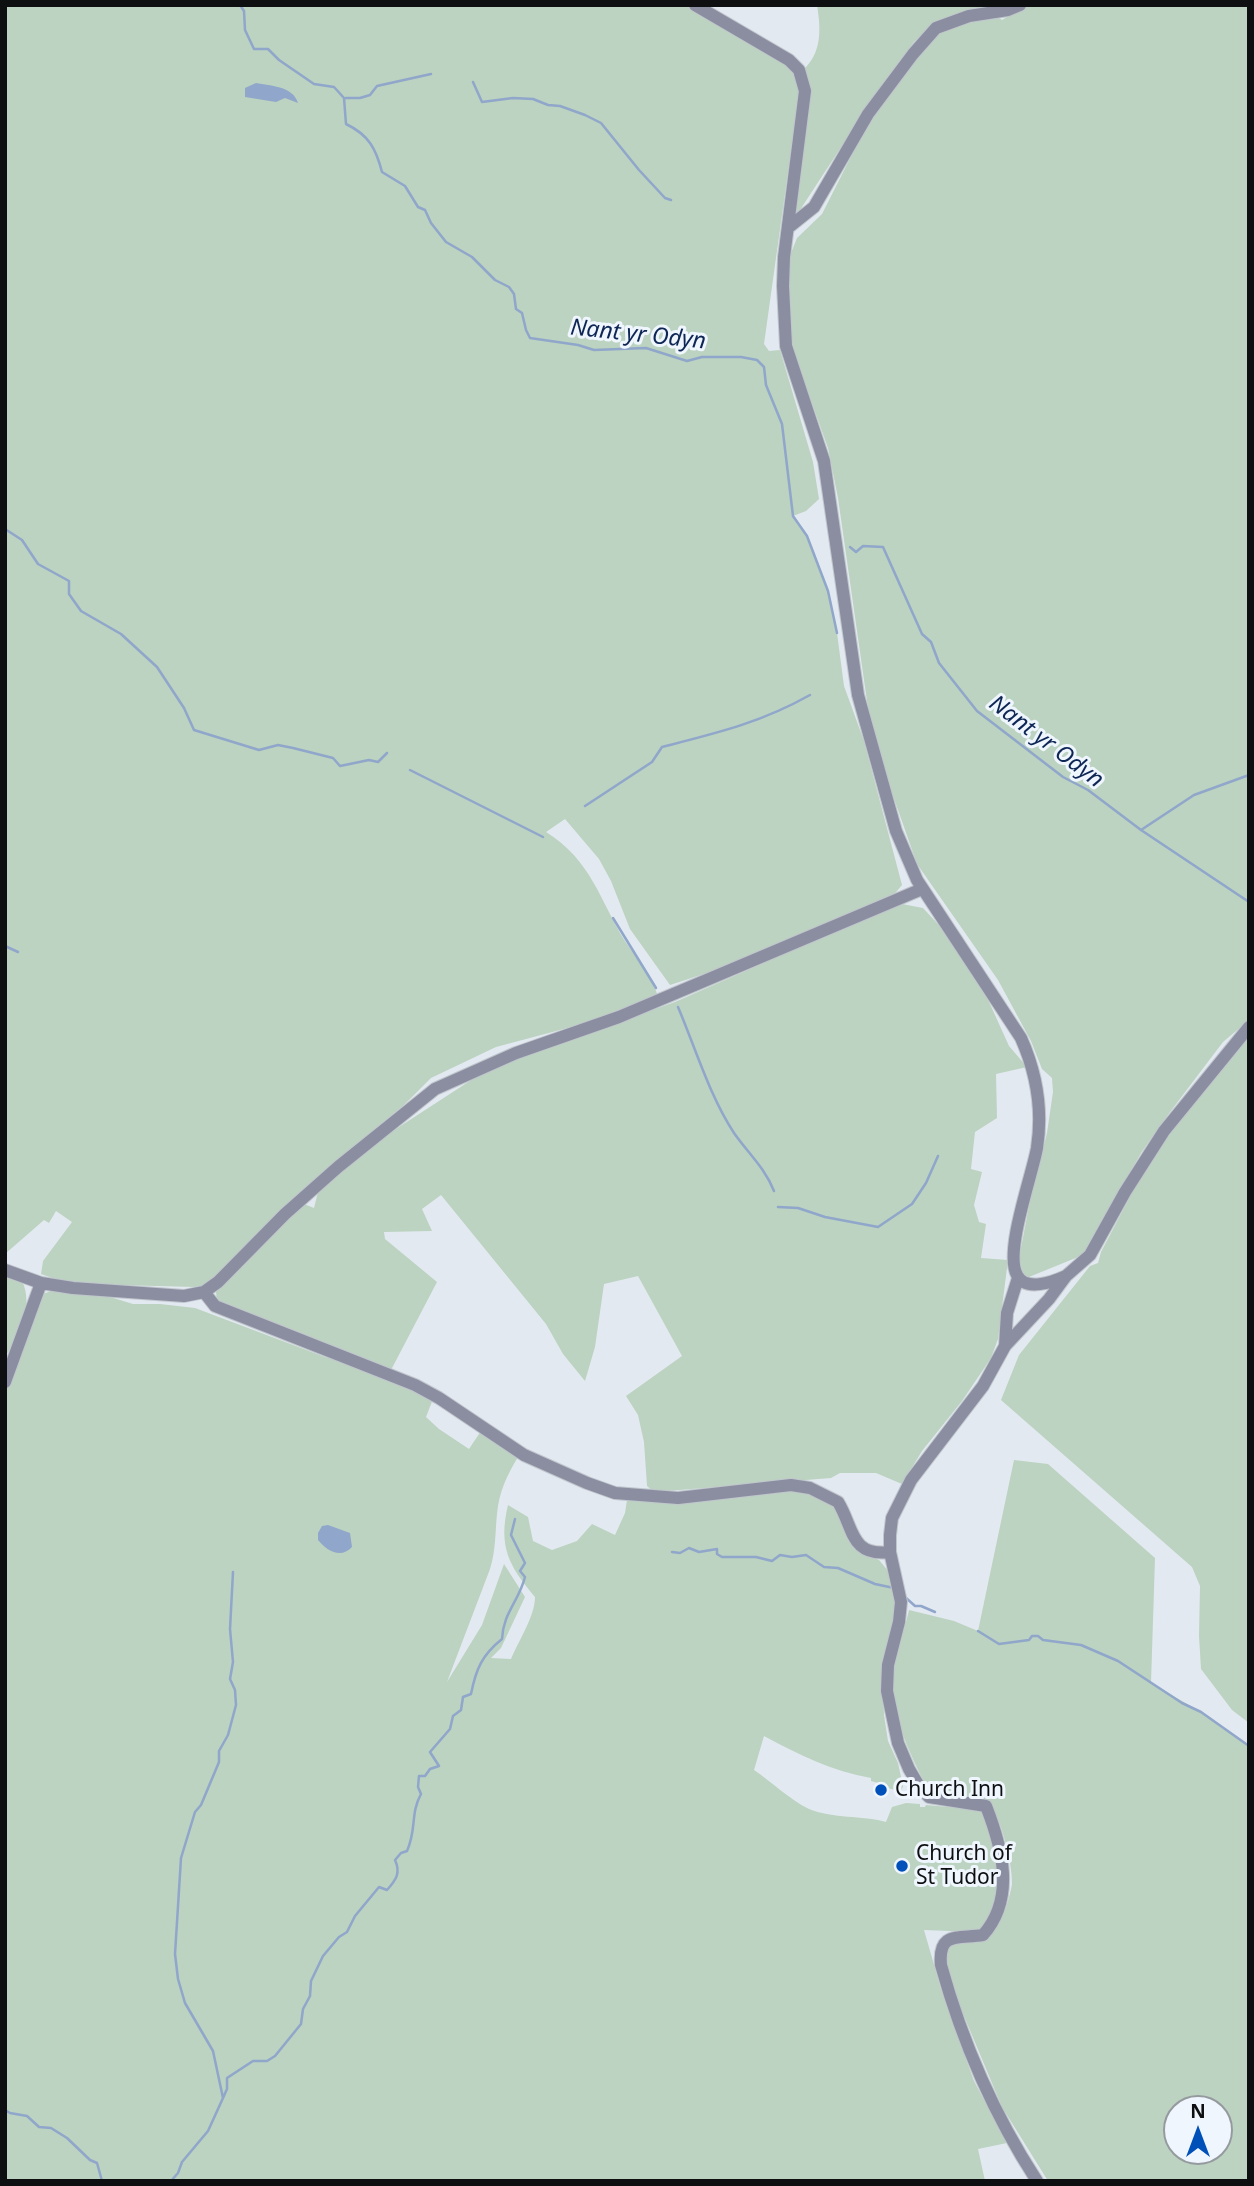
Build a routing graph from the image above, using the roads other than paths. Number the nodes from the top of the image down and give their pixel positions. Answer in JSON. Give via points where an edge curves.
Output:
{"nodes":[{"id":1,"x":695,"y":5,"type":"edge"},
{"id":2,"x":1020,"y":5,"type":"edge"},
{"id":3,"x":789,"y":227,"type":"junction"},
{"id":4,"x":922,"y":890,"type":"junction"},
{"id":5,"x":1249,"y":1027,"type":"edge"},
{"id":6,"x":5,"y":1270,"type":"edge"},
{"id":7,"x":1066,"y":1276,"type":"junction"},
{"id":8,"x":1018,"y":1278,"type":"junction"},
{"id":9,"x":41,"y":1283,"type":"junction"},
{"id":10,"x":204,"y":1292,"type":"junction"},
{"id":11,"x":1005,"y":1346,"type":"junction"},
{"id":12,"x":5,"y":1382,"type":"edge"},
{"id":13,"x":890,"y":1552,"type":"junction"},
{"id":14,"x":1037,"y":2181,"type":"edge"}],
"edges":[{"from":1,"to":3,"type":"street","via":[[789,60],[803,79]]},
{"from":2,"to":3,"type":"street","via":[[936,28],[868,114],[814,207]]},
{"from":3,"to":4,"type":"street","via":[[783,286],[786,346],[824,461],[866,727],[896,831]]},
{"from":4,"to":8,"type":"street","via":[[1021,1038],[1032,1063],[1039,1092],[1039,1124],[1017,1234],[1014,1263]]},
{"from":4,"to":10,"type":"street","via":[[435,1089],[338,1167]]},
{"from":5,"to":7,"type":"street","via":[[1164,1131],[1090,1255]]},
{"from":6,"to":9,"type":"street"},
{"from":7,"to":8,"type":"street","via":[[1034,1285]]},
{"from":7,"to":11,"type":"street"},
{"from":8,"to":11,"type":"street","via":[[1007,1313]]},
{"from":9,"to":10,"type":"street","via":[[150,1295]]},
{"from":9,"to":12,"type":"street"},
{"from":10,"to":13,"type":"street","via":[[215,1306],[415,1385],[524,1455],[587,1483],[615,1493],[678,1498],[768,1486],[810,1488],[838,1502],[863,1549]]},
{"from":11,"to":13,"type":"street","via":[[983,1386],[911,1480],[892,1518]]},
{"from":13,"to":14,"type":"street","via":[[901,1602],[887,1691],[898,1743],[929,1797],[986,1806],[1000,1844],[1003,1886],[992,1925],[983,1935],[945,1941],[941,1965],[975,2065]]}]}
